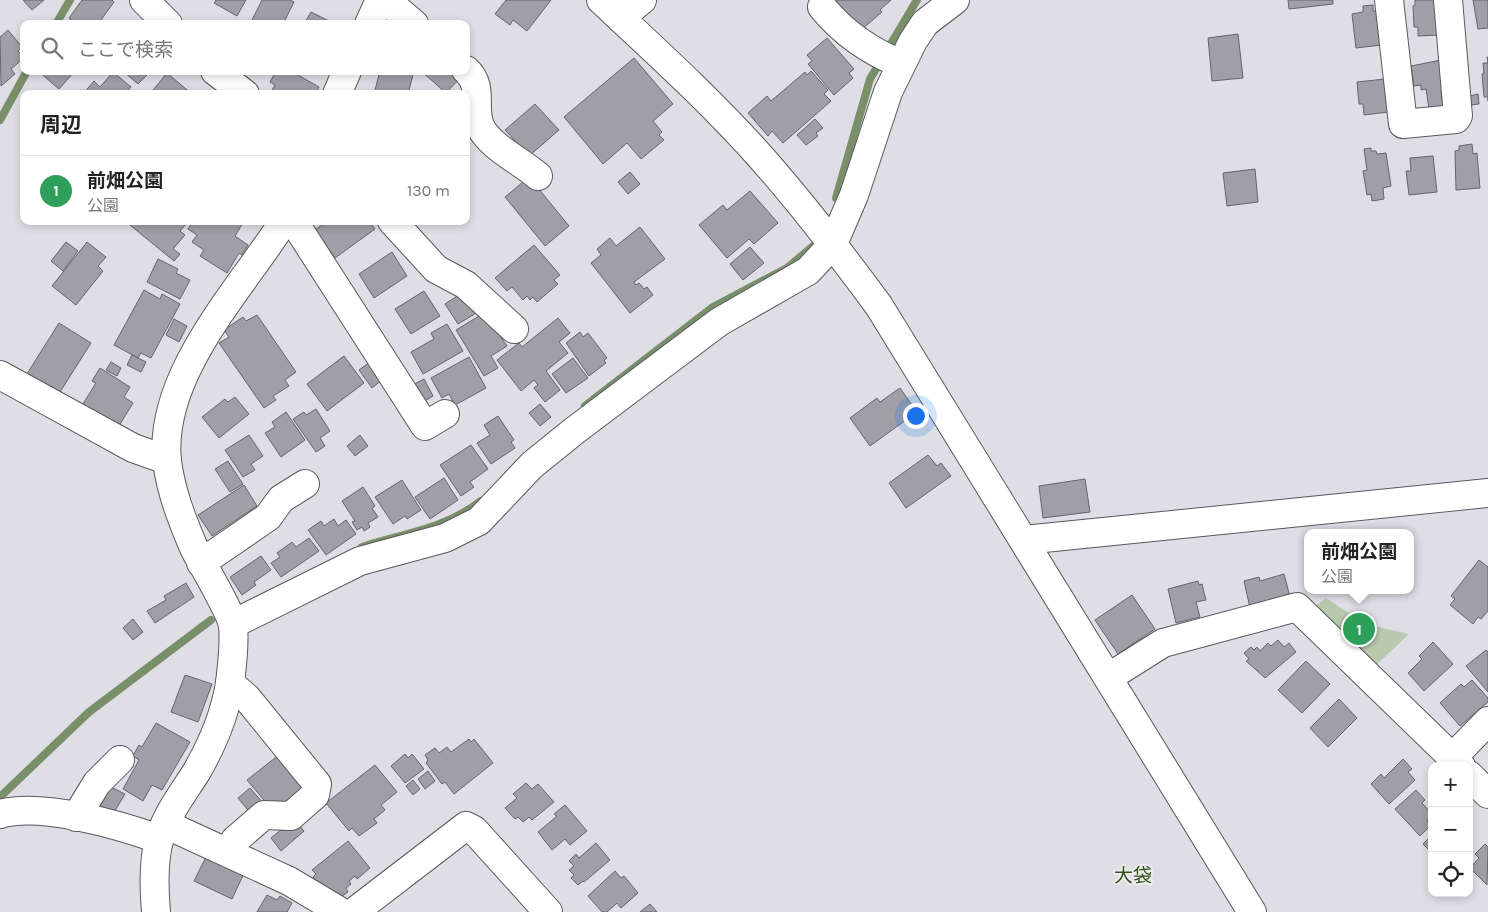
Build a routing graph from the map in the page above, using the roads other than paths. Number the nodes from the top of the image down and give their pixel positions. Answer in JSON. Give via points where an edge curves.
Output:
{"nodes":[{"id":1,"x":144,"y":0,"type":"edge"},
{"id":2,"x":380,"y":0,"type":"edge"},
{"id":3,"x":386,"y":0,"type":"edge"},
{"id":4,"x":642,"y":0,"type":"edge"},
{"id":5,"x":955,"y":0,"type":"edge"},
{"id":6,"x":1389,"y":0,"type":"edge"},
{"id":7,"x":1448,"y":0,"type":"edge"},
{"id":8,"x":822,"y":7,"type":"dead end"},
{"id":9,"x":611,"y":9,"type":"edge"},
{"id":10,"x":164,"y":20,"type":"edge"},
{"id":11,"x":371,"y":20,"type":"edge"},
{"id":12,"x":409,"y":20,"type":"edge"},
{"id":13,"x":901,"y":64,"type":"junction"},
{"id":14,"x":220,"y":75,"type":"edge"},
{"id":15,"x":345,"y":75,"type":"edge"},
{"id":16,"x":469,"y":75,"type":"edge"},
{"id":17,"x":240,"y":90,"type":"edge"},
{"id":18,"x":339,"y":90,"type":"edge"},
{"id":19,"x":538,"y":176,"type":"dead end"},
{"id":20,"x":281,"y":225,"type":"edge"},
{"id":21,"x":296,"y":225,"type":"edge"},
{"id":22,"x":396,"y":225,"type":"edge"},
{"id":23,"x":833,"y":244,"type":"junction"},
{"id":24,"x":514,"y":329,"type":"dead end"},
{"id":25,"x":0,"y":375,"type":"edge"},
{"id":26,"x":445,"y":414,"type":"dead end"},
{"id":27,"x":167,"y":460,"type":"junction"},
{"id":28,"x":305,"y":484,"type":"dead end"},
{"id":29,"x":1488,"y":493,"type":"edge"},
{"id":30,"x":1024,"y":540,"type":"junction"},
{"id":31,"x":201,"y":563,"type":"junction"},
{"id":32,"x":233,"y":624,"type":"junction"},
{"id":33,"x":1109,"y":677,"type":"junction"},
{"id":34,"x":230,"y":683,"type":"junction"},
{"id":35,"x":1488,"y":721,"type":"edge"},
{"id":36,"x":120,"y":760,"type":"dead end"},
{"id":37,"x":1457,"y":762,"type":"edge"},
{"id":38,"x":1463,"y":762,"type":"edge"},
{"id":39,"x":1473,"y":778,"type":"edge"},
{"id":40,"x":1488,"y":794,"type":"edge"},
{"id":41,"x":0,"y":814,"type":"edge"},
{"id":42,"x":76,"y":817,"type":"junction"},
{"id":43,"x":162,"y":832,"type":"junction"},
{"id":44,"x":230,"y":853,"type":"junction"},
{"id":45,"x":156,"y":912,"type":"edge"},
{"id":46,"x":342,"y":912,"type":"edge"},
{"id":47,"x":354,"y":912,"type":"edge"},
{"id":48,"x":548,"y":912,"type":"edge"},
{"id":49,"x":1252,"y":912,"type":"edge"}],
"edges":[{"from":1,"to":10,"type":"street"},
{"from":2,"to":11,"type":"street"},
{"from":3,"to":12,"type":"street"},
{"from":4,"to":9,"type":"street"},
{"from":5,"to":13,"type":"street","via":[[925,23]]},
{"from":6,"to":7,"type":"street","via":[[1403,124],[1456,119],[1458,116]]},
{"from":8,"to":13,"type":"street","via":[[838,28],[874,53]]},
{"from":9,"to":23,"type":"street","via":[[766,163]]},
{"from":13,"to":23,"type":"street"},
{"from":14,"to":17,"type":"street"},
{"from":15,"to":18,"type":"street"},
{"from":16,"to":19,"type":"street","via":[[478,88],[477,119],[482,130]]},
{"from":20,"to":27,"type":"street","via":[[192,354],[172,406]]},
{"from":21,"to":26,"type":"street","via":[[425,426]]},
{"from":22,"to":24,"type":"street","via":[[436,269],[466,285]]},
{"from":23,"to":30,"type":"street","via":[[878,306]]},
{"from":23,"to":32,"type":"street","via":[[808,271],[719,322],[574,431],[532,465],[479,521],[445,538],[360,562]]},
{"from":25,"to":27,"type":"street","via":[[133,448]]},
{"from":27,"to":31,"type":"street","via":[[171,486]]},
{"from":28,"to":31,"type":"street","via":[[281,499],[268,517]]},
{"from":29,"to":30,"type":"street"},
{"from":30,"to":33,"type":"street"},
{"from":31,"to":32,"type":"street"},
{"from":32,"to":34,"type":"street"},
{"from":33,"to":37,"type":"street","via":[[1163,643],[1297,607]]},
{"from":33,"to":49,"type":"street"},
{"from":34,"to":43,"type":"street","via":[[219,729]]},
{"from":34,"to":44,"type":"street","via":[[247,698],[317,784],[315,795],[291,816],[264,816],[235,840]]},
{"from":35,"to":38,"type":"street"},
{"from":36,"to":42,"type":"street","via":[[97,783]]},
{"from":39,"to":40,"type":"street"},
{"from":41,"to":42,"type":"street","via":[[45,811]]},
{"from":42,"to":43,"type":"street","via":[[128,829]]},
{"from":43,"to":44,"type":"street"},
{"from":43,"to":45,"type":"street","via":[[155,876]]},
{"from":44,"to":46,"type":"street","via":[[289,881]]},
{"from":47,"to":48,"type":"street","via":[[466,826],[474,830]]}]}
